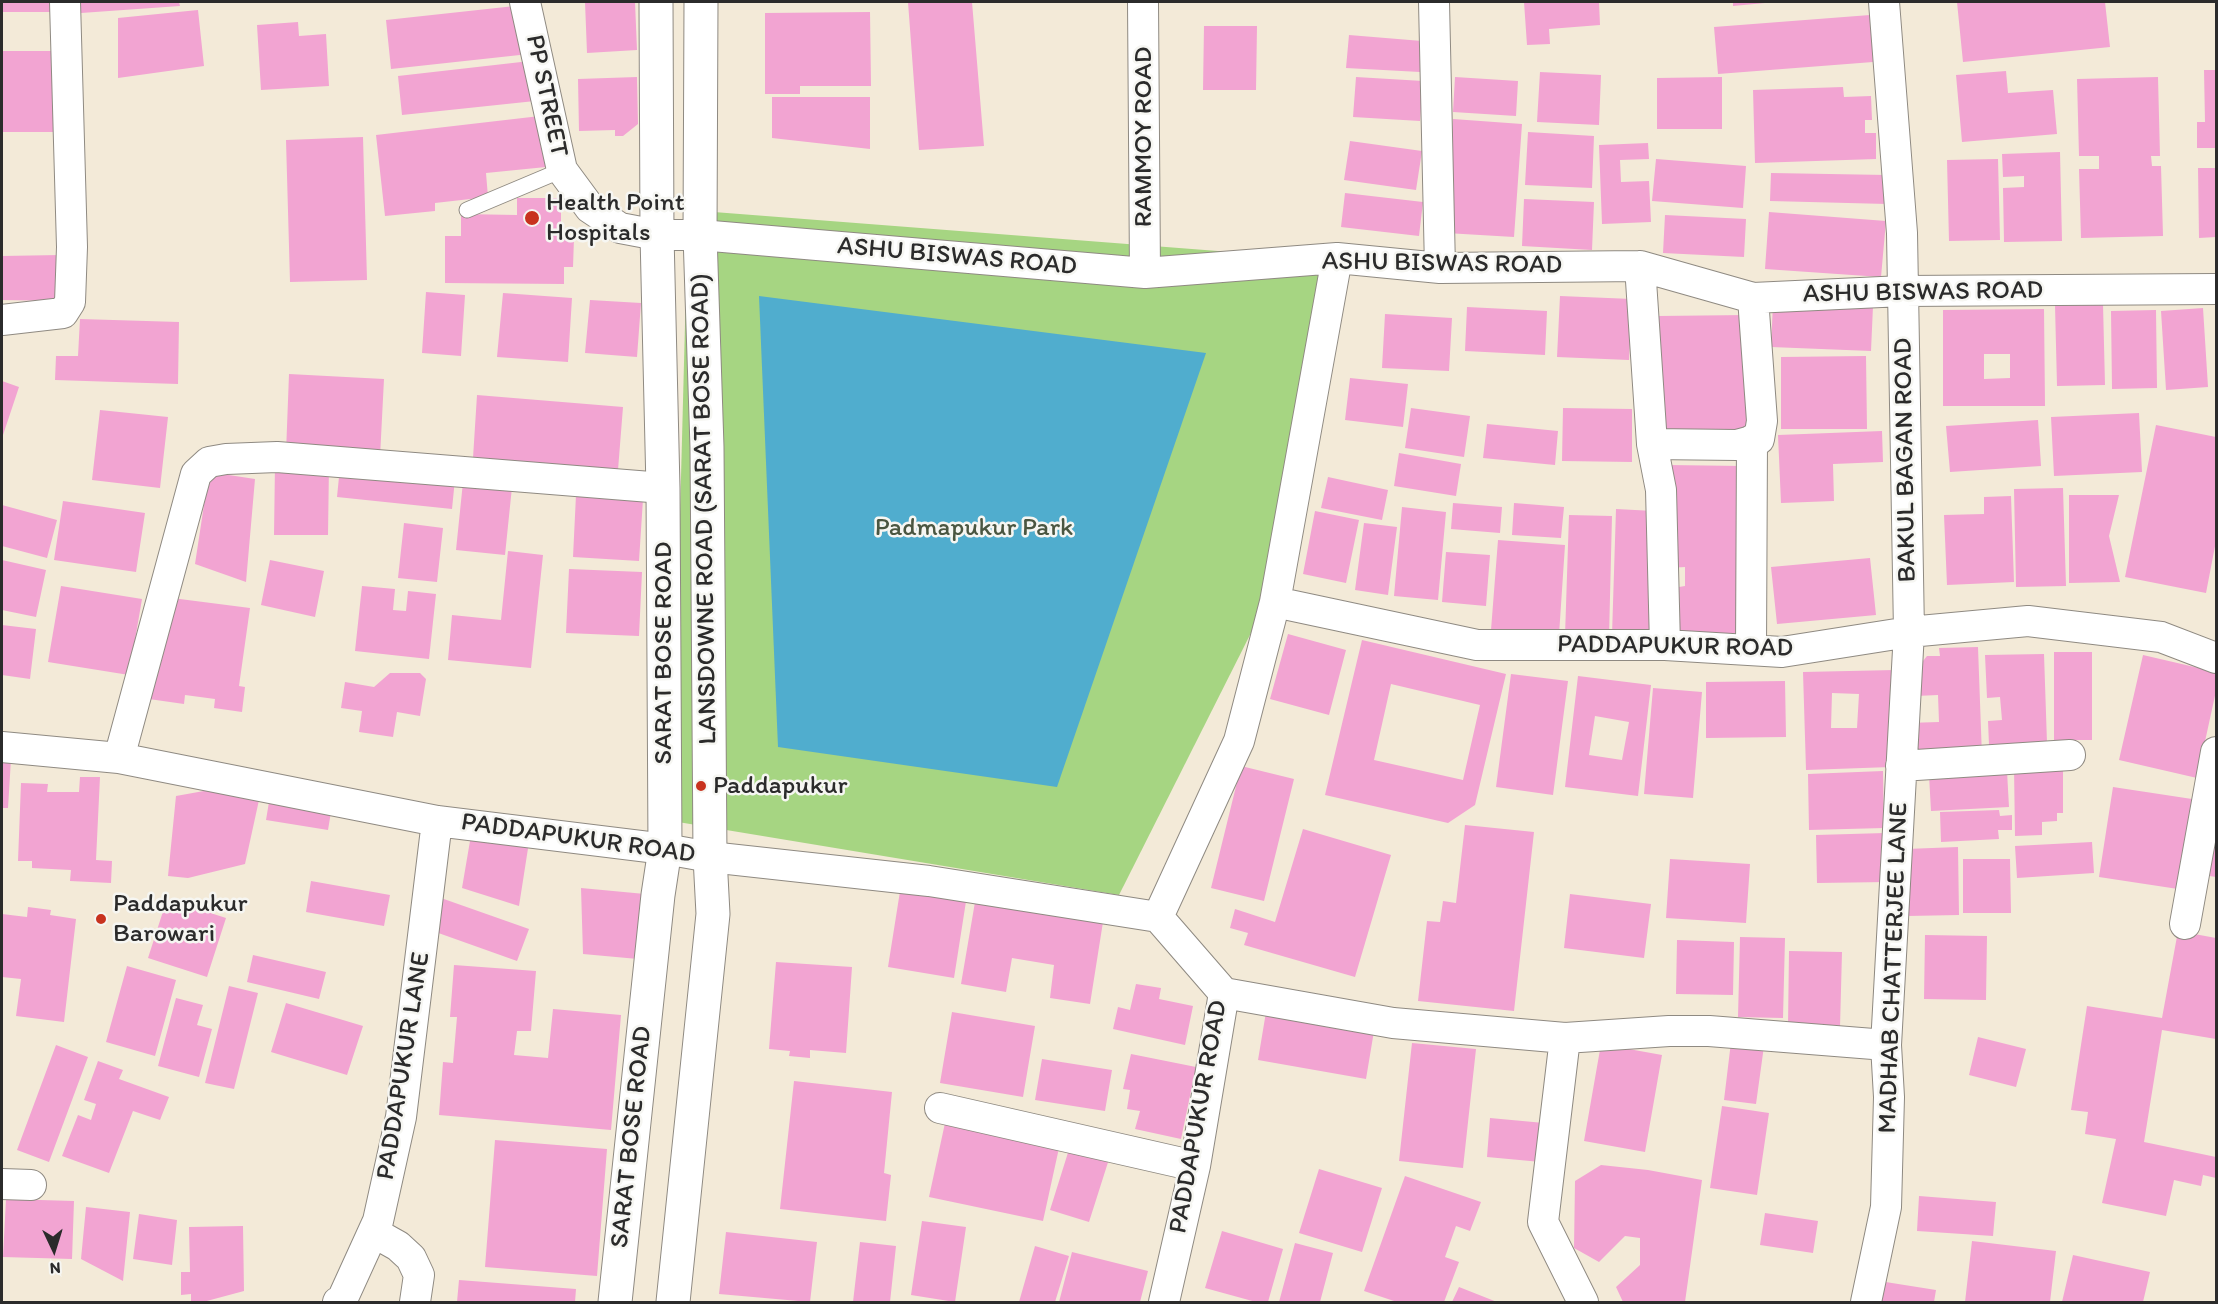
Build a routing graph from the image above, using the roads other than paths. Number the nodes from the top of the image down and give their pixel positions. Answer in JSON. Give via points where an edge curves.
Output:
{"nodes":[{"id":1,"x":65,"y":2,"type":"edge"},
{"id":2,"x":525,"y":2,"type":"edge"},
{"id":3,"x":656,"y":2,"type":"edge"},
{"id":4,"x":701,"y":2,"type":"edge"},
{"id":5,"x":1143,"y":2,"type":"edge"},
{"id":6,"x":1434,"y":2,"type":"edge"},
{"id":7,"x":1884,"y":2,"type":"edge"},
{"id":8,"x":562,"y":170,"type":"junction"},
{"id":9,"x":467,"y":210,"type":"dead end"},
{"id":10,"x":657,"y":235,"type":"junction"},
{"id":11,"x":700,"y":235,"type":"junction"},
{"id":12,"x":1337,"y":258,"type":"junction"},
{"id":13,"x":1640,"y":266,"type":"junction"},
{"id":14,"x":1440,"y":268,"type":"junction"},
{"id":15,"x":1145,"y":273,"type":"junction"},
{"id":16,"x":2217,"y":289,"type":"edge"},
{"id":17,"x":1903,"y":291,"type":"junction"},
{"id":18,"x":1753,"y":298,"type":"junction"},
{"id":19,"x":2,"y":320,"type":"edge"},
{"id":20,"x":1752,"y":440,"type":"junction"},
{"id":21,"x":1652,"y":444,"type":"junction"},
{"id":22,"x":663,"y":488,"type":"junction"},
{"id":23,"x":1275,"y":602,"type":"junction"},
{"id":24,"x":1909,"y":632,"type":"junction"},
{"id":25,"x":1665,"y":645,"type":"junction"},
{"id":26,"x":1751,"y":650,"type":"junction"},
{"id":27,"x":2217,"y":658,"type":"edge"},
{"id":28,"x":2,"y":747,"type":"edge"},
{"id":29,"x":2217,"y":752,"type":"edge"},
{"id":30,"x":2070,"y":755,"type":"dead end"},
{"id":31,"x":119,"y":758,"type":"junction"},
{"id":32,"x":1901,"y":766,"type":"junction"},
{"id":33,"x":437,"y":821,"type":"junction"},
{"id":34,"x":665,"y":849,"type":"junction"},
{"id":35,"x":710,"y":857,"type":"junction"},
{"id":36,"x":1158,"y":917,"type":"junction"},
{"id":37,"x":2185,"y":924,"type":"dead end"},
{"id":38,"x":1224,"y":993,"type":"junction"},
{"id":39,"x":1565,"y":1038,"type":"junction"},
{"id":40,"x":1886,"y":1045,"type":"junction"},
{"id":41,"x":940,"y":1108,"type":"dead end"},
{"id":42,"x":1195,"y":1166,"type":"junction"},
{"id":43,"x":2,"y":1184,"type":"edge"},
{"id":44,"x":31,"y":1185,"type":"dead end"},
{"id":45,"x":373,"y":1232,"type":"junction"},
{"id":46,"x":338,"y":1302,"type":"edge"},
{"id":47,"x":415,"y":1302,"type":"edge"},
{"id":48,"x":615,"y":1302,"type":"edge"},
{"id":49,"x":673,"y":1302,"type":"edge"},
{"id":50,"x":1164,"y":1302,"type":"edge"},
{"id":51,"x":1583,"y":1302,"type":"edge"},
{"id":52,"x":1866,"y":1302,"type":"edge"}],
"edges":[{"from":1,"to":19,"type":"street","via":[[70,302],[63,313]]},
{"from":2,"to":8,"type":"street","name":"PP STREET"},
{"from":3,"to":10,"type":"main road","name":"SARAT BOSE ROAD"},
{"from":4,"to":11,"type":"main road","name":"LANSDOWNE ROAD (SARAT BOSE ROAD)"},
{"from":5,"to":15,"type":"street","name":"RAMMOY ROAD"},
{"from":6,"to":14,"type":"street"},
{"from":7,"to":17,"type":"street","name":"BAKUL BAGAN ROAD"},
{"from":8,"to":9,"type":"lane"},
{"from":8,"to":10,"type":"street","name":"PP STREET","via":[[590,208],[610,222],[620,228]]},
{"from":10,"to":11,"type":"street","name":"PP STREET"},
{"from":10,"to":22,"type":"main road","name":"SARAT BOSE ROAD"},
{"from":11,"to":15,"type":"street","name":"ASHU BISWAS ROAD"},
{"from":11,"to":35,"type":"main road","name":"LANSDOWNE ROAD (SARAT BOSE ROAD)"},
{"from":12,"to":14,"type":"street","name":"ASHU BISWAS ROAD"},
{"from":12,"to":15,"type":"street","name":"ASHU BISWAS ROAD"},
{"from":12,"to":23,"type":"street"},
{"from":13,"to":14,"type":"street","name":"ASHU BISWAS ROAD"},
{"from":13,"to":18,"type":"street","name":"ASHU BISWAS ROAD"},
{"from":13,"to":21,"type":"street"},
{"from":16,"to":17,"type":"street","name":"ASHU BISWAS ROAD"},
{"from":17,"to":18,"type":"street","name":"ASHU BISWAS ROAD"},
{"from":17,"to":24,"type":"street","name":"BAKUL BAGAN ROAD"},
{"from":18,"to":20,"type":"street","via":[[1762,421],[1759,439]]},
{"from":20,"to":21,"type":"street","via":[[1737,445]]},
{"from":20,"to":26,"type":"street"},
{"from":21,"to":25,"type":"street","via":[[1661,490]]},
{"from":22,"to":31,"type":"street","via":[[277,457],[209,462],[196,474]]},
{"from":22,"to":34,"type":"main road","name":"SARAT BOSE ROAD"},
{"from":23,"to":25,"type":"street","name":"PADDAPUKUR ROAD","via":[[1477,645]]},
{"from":23,"to":36,"type":"street","via":[[1239,741]]},
{"from":24,"to":26,"type":"street","name":"PADDAPUKUR ROAD","via":[[1782,652]]},
{"from":24,"to":27,"type":"street","name":"PADDAPUKUR ROAD","via":[[2028,621],[2160,637]]},
{"from":24,"to":32,"type":"street","name":"MADHAB CHATTERJEE LANE"},
{"from":25,"to":26,"type":"street","name":"PADDAPUKUR ROAD"},
{"from":28,"to":31,"type":"street","name":"PADDAPUKUR ROAD"},
{"from":29,"to":37,"type":"street"},
{"from":30,"to":32,"type":"street"},
{"from":31,"to":33,"type":"street","name":"PADDAPUKUR ROAD"},
{"from":32,"to":40,"type":"street","name":"MADHAB CHATTERJEE LANE"},
{"from":33,"to":34,"type":"street","name":"PADDAPUKUR ROAD"},
{"from":33,"to":45,"type":"street","name":"PADDAPUKUR LANE","via":[[401,1117]]},
{"from":34,"to":35,"type":"street","name":"PADDAPUKUR ROAD"},
{"from":34,"to":48,"type":"main road","name":"SARAT BOSE ROAD"},
{"from":35,"to":36,"type":"street","name":"PADDAPUKUR ROAD","via":[[928,881]]},
{"from":35,"to":49,"type":"main road","name":"LANSDOWNE ROAD (SARAT BOSE ROAD)","via":[[713,914]]},
{"from":36,"to":38,"type":"street","name":"PADDAPUKUR ROAD"},
{"from":38,"to":39,"type":"street","via":[[1393,1023]]},
{"from":38,"to":42,"type":"street","name":"PADDAPUKUR ROAD"},
{"from":39,"to":40,"type":"street","via":[[1669,1030]]},
{"from":39,"to":51,"type":"street","via":[[1543,1222]]},
{"from":40,"to":52,"type":"street","name":"MADHAB CHATTERJEE LANE","via":[[1886,1207]]},
{"from":41,"to":42,"type":"street"},
{"from":42,"to":50,"type":"street","name":"PADDAPUKUR ROAD"},
{"from":43,"to":44,"type":"street"},
{"from":45,"to":46,"type":"street","name":"PADDAPUKUR LANE"},
{"from":45,"to":47,"type":"street","via":[[411,1258],[419,1275]]}]}
